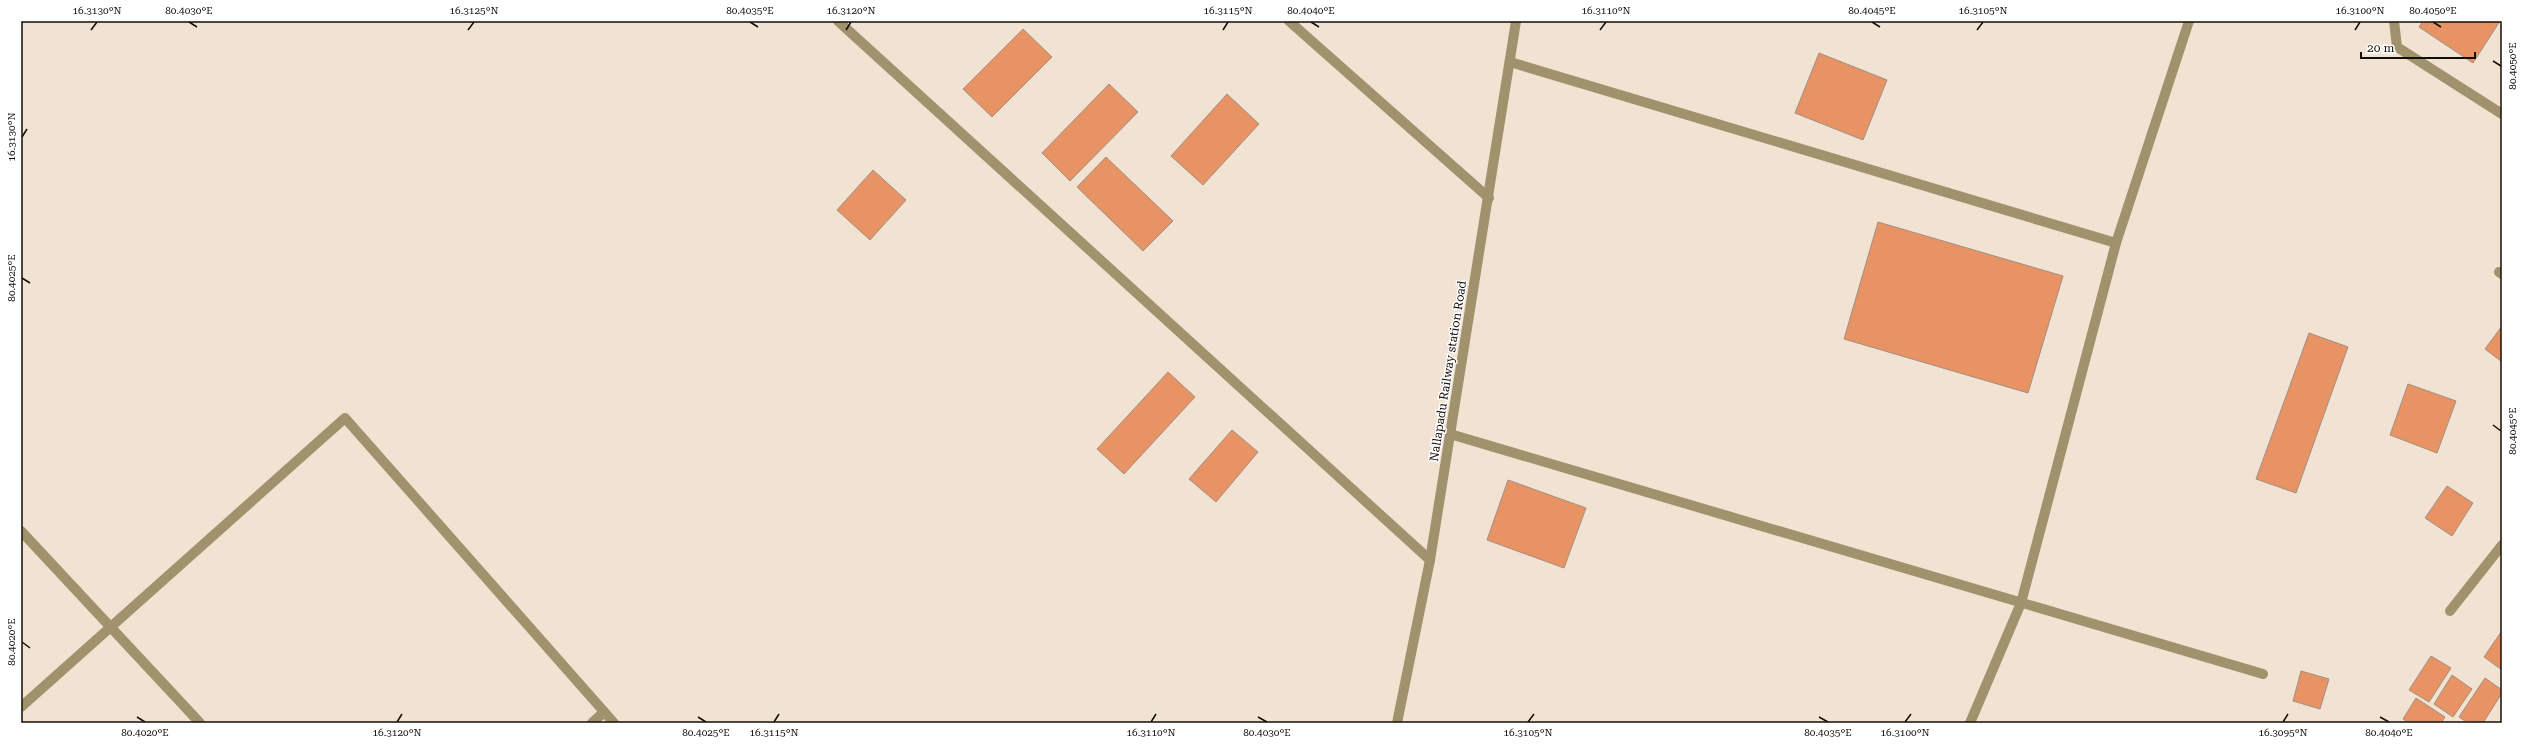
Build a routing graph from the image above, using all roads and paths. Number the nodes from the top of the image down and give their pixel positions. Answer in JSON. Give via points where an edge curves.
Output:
{"nodes":[{"id":1,"x":838,"y":21,"type":"edge"},
{"id":2,"x":1289,"y":21,"type":"edge"},
{"id":3,"x":1516,"y":21,"type":"edge"},
{"id":4,"x":2189,"y":21,"type":"edge"},
{"id":5,"x":2394,"y":21,"type":"edge"},
{"id":6,"x":1510,"y":62,"type":"junction"},
{"id":7,"x":2502,"y":114,"type":"edge"},
{"id":8,"x":1489,"y":198,"type":"junction"},
{"id":9,"x":2116,"y":243,"type":"junction"},
{"id":10,"x":1450,"y":434,"type":"junction"},
{"id":11,"x":21,"y":531,"type":"edge"},
{"id":12,"x":2502,"y":545,"type":"edge"},
{"id":13,"x":1430,"y":560,"type":"junction"},
{"id":14,"x":2021,"y":603,"type":"junction"},
{"id":15,"x":2450,"y":611,"type":"dead end"},
{"id":16,"x":110,"y":627,"type":"junction"},
{"id":17,"x":2263,"y":674,"type":"dead end"},
{"id":18,"x":21,"y":707,"type":"edge"},
{"id":19,"x":604,"y":712,"type":"junction"},
{"id":20,"x":200,"y":723,"type":"edge"},
{"id":21,"x":592,"y":723,"type":"edge"},
{"id":22,"x":614,"y":723,"type":"edge"},
{"id":23,"x":1397,"y":723,"type":"edge"},
{"id":24,"x":1970,"y":723,"type":"edge"}],
"edges":[{"from":1,"to":13,"type":"street"},
{"from":2,"to":8,"type":"street"},
{"from":3,"to":6,"type":"street","name":"Nallapadu Railway station Road"},
{"from":4,"to":9,"type":"street"},
{"from":5,"to":7,"type":"street","via":[[2397,47]]},
{"from":6,"to":8,"type":"street","name":"Nallapadu Railway station Road"},
{"from":6,"to":9,"type":"street"},
{"from":8,"to":10,"type":"street","name":"Nallapadu Railway station Road"},
{"from":9,"to":14,"type":"street"},
{"from":10,"to":13,"type":"street","name":"Nallapadu Railway station Road"},
{"from":10,"to":14,"type":"street"},
{"from":11,"to":16,"type":"street"},
{"from":12,"to":15,"type":"street"},
{"from":13,"to":23,"type":"street","name":"Nallapadu Railway station Road"},
{"from":14,"to":17,"type":"street"},
{"from":14,"to":24,"type":"street"},
{"from":16,"to":18,"type":"street"},
{"from":16,"to":19,"type":"street","via":[[345,418]]},
{"from":16,"to":20,"type":"street"},
{"from":19,"to":21,"type":"street"},
{"from":19,"to":22,"type":"street"}]}
